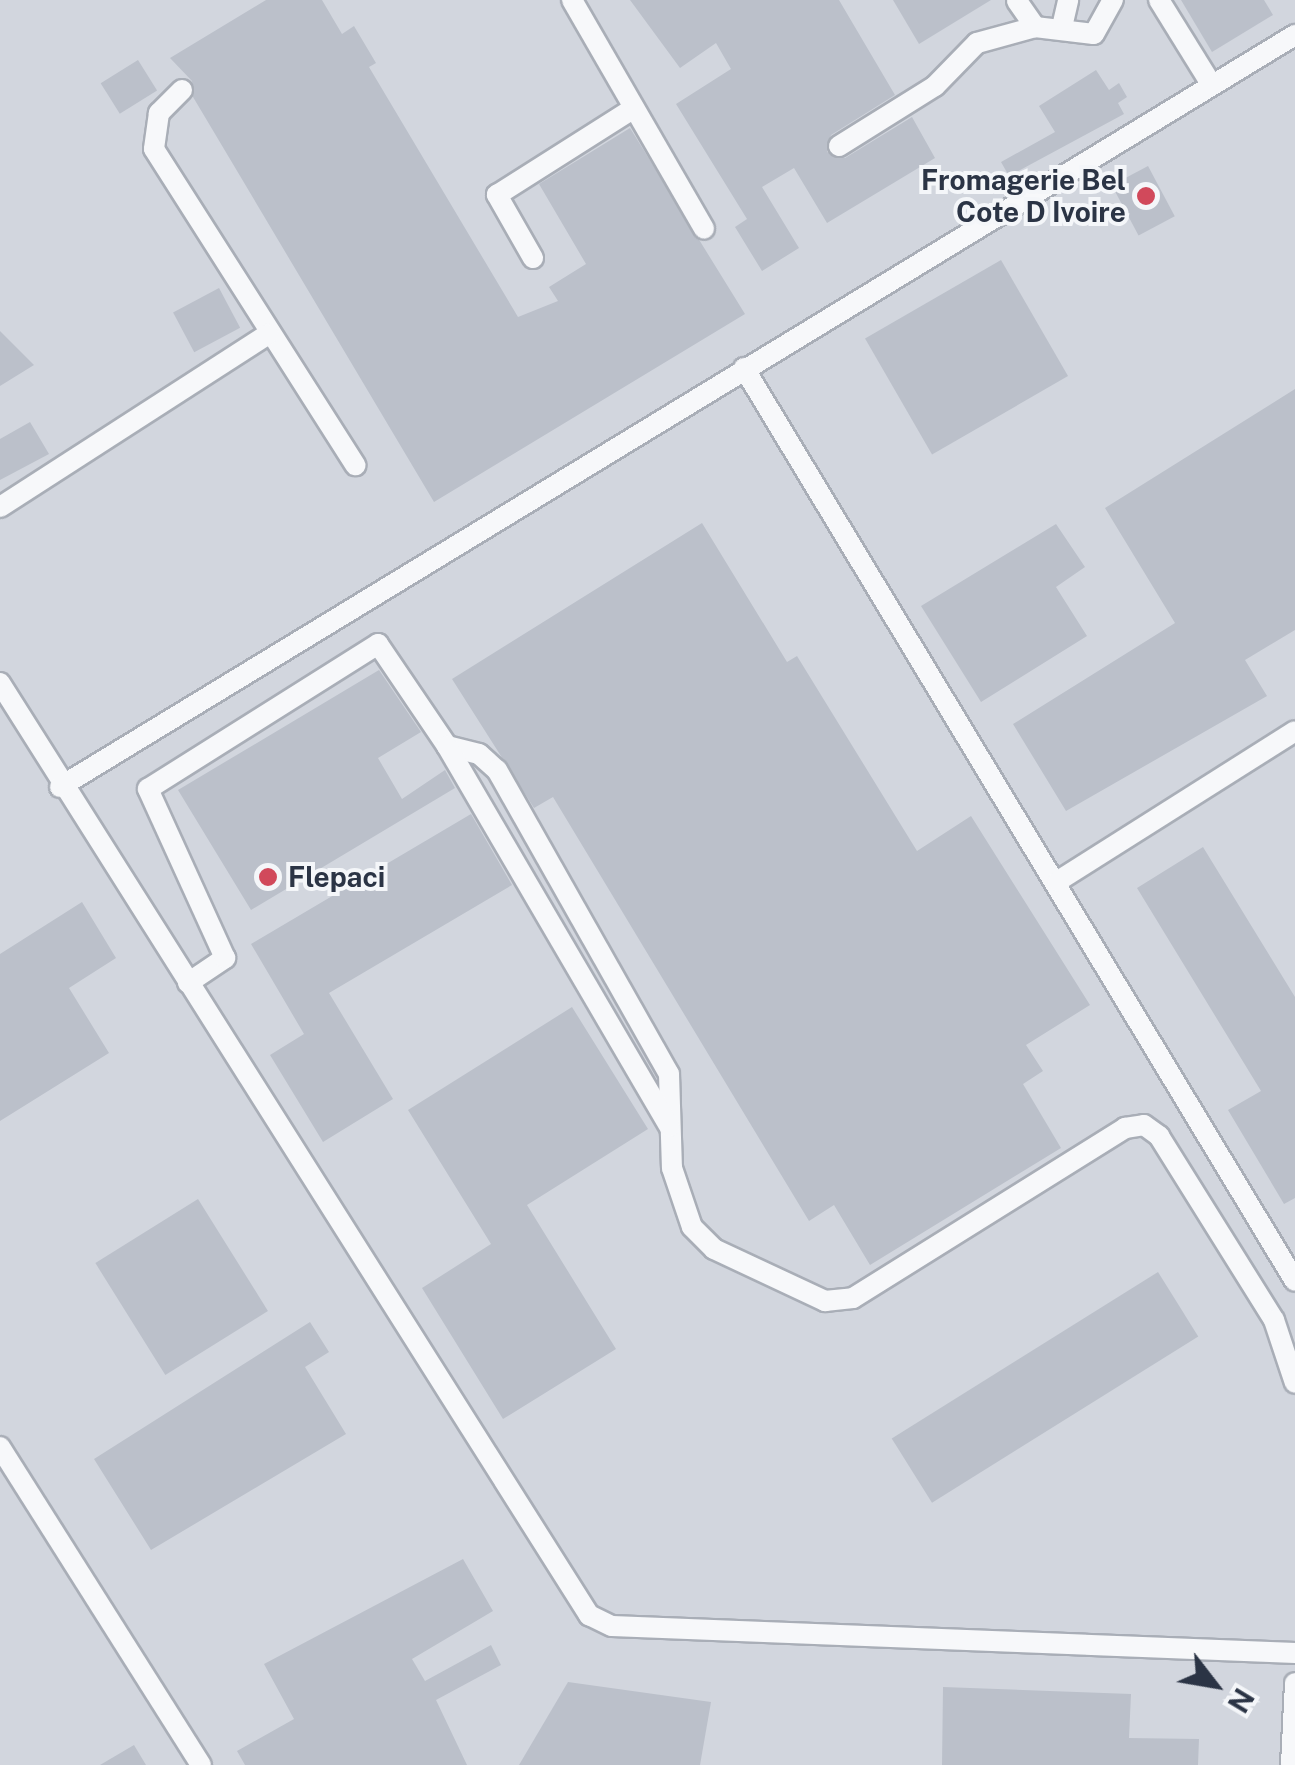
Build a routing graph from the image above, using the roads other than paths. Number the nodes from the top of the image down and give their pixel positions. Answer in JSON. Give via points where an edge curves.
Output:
{"nodes":[{"id":1,"x":572,"y":0,"type":"edge"},
{"id":2,"x":1068,"y":0,"type":"edge"},
{"id":3,"x":1113,"y":0,"type":"edge"},
{"id":4,"x":1159,"y":0,"type":"edge"},
{"id":5,"x":1017,"y":1,"type":"edge"},
{"id":6,"x":1035,"y":27,"type":"junction"},
{"id":7,"x":1062,"y":27,"type":"junction"},
{"id":8,"x":1295,"y":35,"type":"edge"},
{"id":9,"x":1210,"y":84,"type":"junction"},
{"id":10,"x":182,"y":90,"type":"dead end"},
{"id":11,"x":634,"y":108,"type":"junction"},
{"id":12,"x":840,"y":146,"type":"dead end"},
{"id":13,"x":704,"y":229,"type":"dead end"},
{"id":14,"x":533,"y":258,"type":"dead end"},
{"id":15,"x":268,"y":334,"type":"junction"},
{"id":16,"x":744,"y":368,"type":"junction"},
{"id":17,"x":355,"y":466,"type":"dead end"},
{"id":18,"x":0,"y":508,"type":"edge"},
{"id":19,"x":0,"y":683,"type":"edge"},
{"id":20,"x":1295,"y":731,"type":"edge"},
{"id":21,"x":447,"y":746,"type":"junction"},
{"id":22,"x":60,"y":787,"type":"junction"},
{"id":23,"x":1058,"y":880,"type":"junction"},
{"id":24,"x":188,"y":983,"type":"junction"},
{"id":25,"x":670,"y":1127,"type":"junction"},
{"id":26,"x":1295,"y":1281,"type":"edge"},
{"id":27,"x":1295,"y":1384,"type":"edge"},
{"id":28,"x":0,"y":1446,"type":"edge"},
{"id":29,"x":1295,"y":1653,"type":"edge"},
{"id":30,"x":1295,"y":1683,"type":"edge"},
{"id":31,"x":200,"y":1765,"type":"edge"},
{"id":32,"x":1291,"y":1765,"type":"edge"}],
"edges":[{"from":1,"to":11,"type":"lane"},
{"from":2,"to":7,"type":"lane"},
{"from":3,"to":7,"type":"lane","via":[[1094,34]]},
{"from":4,"to":9,"type":"lane"},
{"from":5,"to":6,"type":"lane"},
{"from":6,"to":7,"type":"lane"},
{"from":6,"to":12,"type":"lane","via":[[977,43],[935,86]]},
{"from":8,"to":9,"type":"lane"},
{"from":9,"to":16,"type":"lane"},
{"from":10,"to":15,"type":"lane","via":[[160,112],[154,149]]},
{"from":11,"to":13,"type":"lane"},
{"from":11,"to":14,"type":"lane","via":[[496,194]]},
{"from":15,"to":17,"type":"lane"},
{"from":15,"to":18,"type":"lane"},
{"from":16,"to":22,"type":"lane"},
{"from":16,"to":23,"type":"lane"},
{"from":19,"to":22,"type":"lane"},
{"from":20,"to":23,"type":"lane"},
{"from":21,"to":24,"type":"lane","via":[[378,644],[152,785],[147,796],[224,958]]},
{"from":21,"to":25,"type":"lane"},
{"from":21,"to":25,"type":"lane","via":[[479,754],[510,790],[608,979],[668,1074],[676,1104]]},
{"from":22,"to":24,"type":"lane"},
{"from":23,"to":26,"type":"lane"},
{"from":24,"to":29,"type":"lane","via":[[589,1615],[612,1626]]},
{"from":25,"to":27,"type":"lane","via":[[672,1168],[692,1227],[741,1266],[839,1302],[871,1290],[1124,1128],[1144,1125],[1159,1136],[1274,1320]]},
{"from":28,"to":31,"type":"lane"},
{"from":30,"to":32,"type":"lane"}]}
